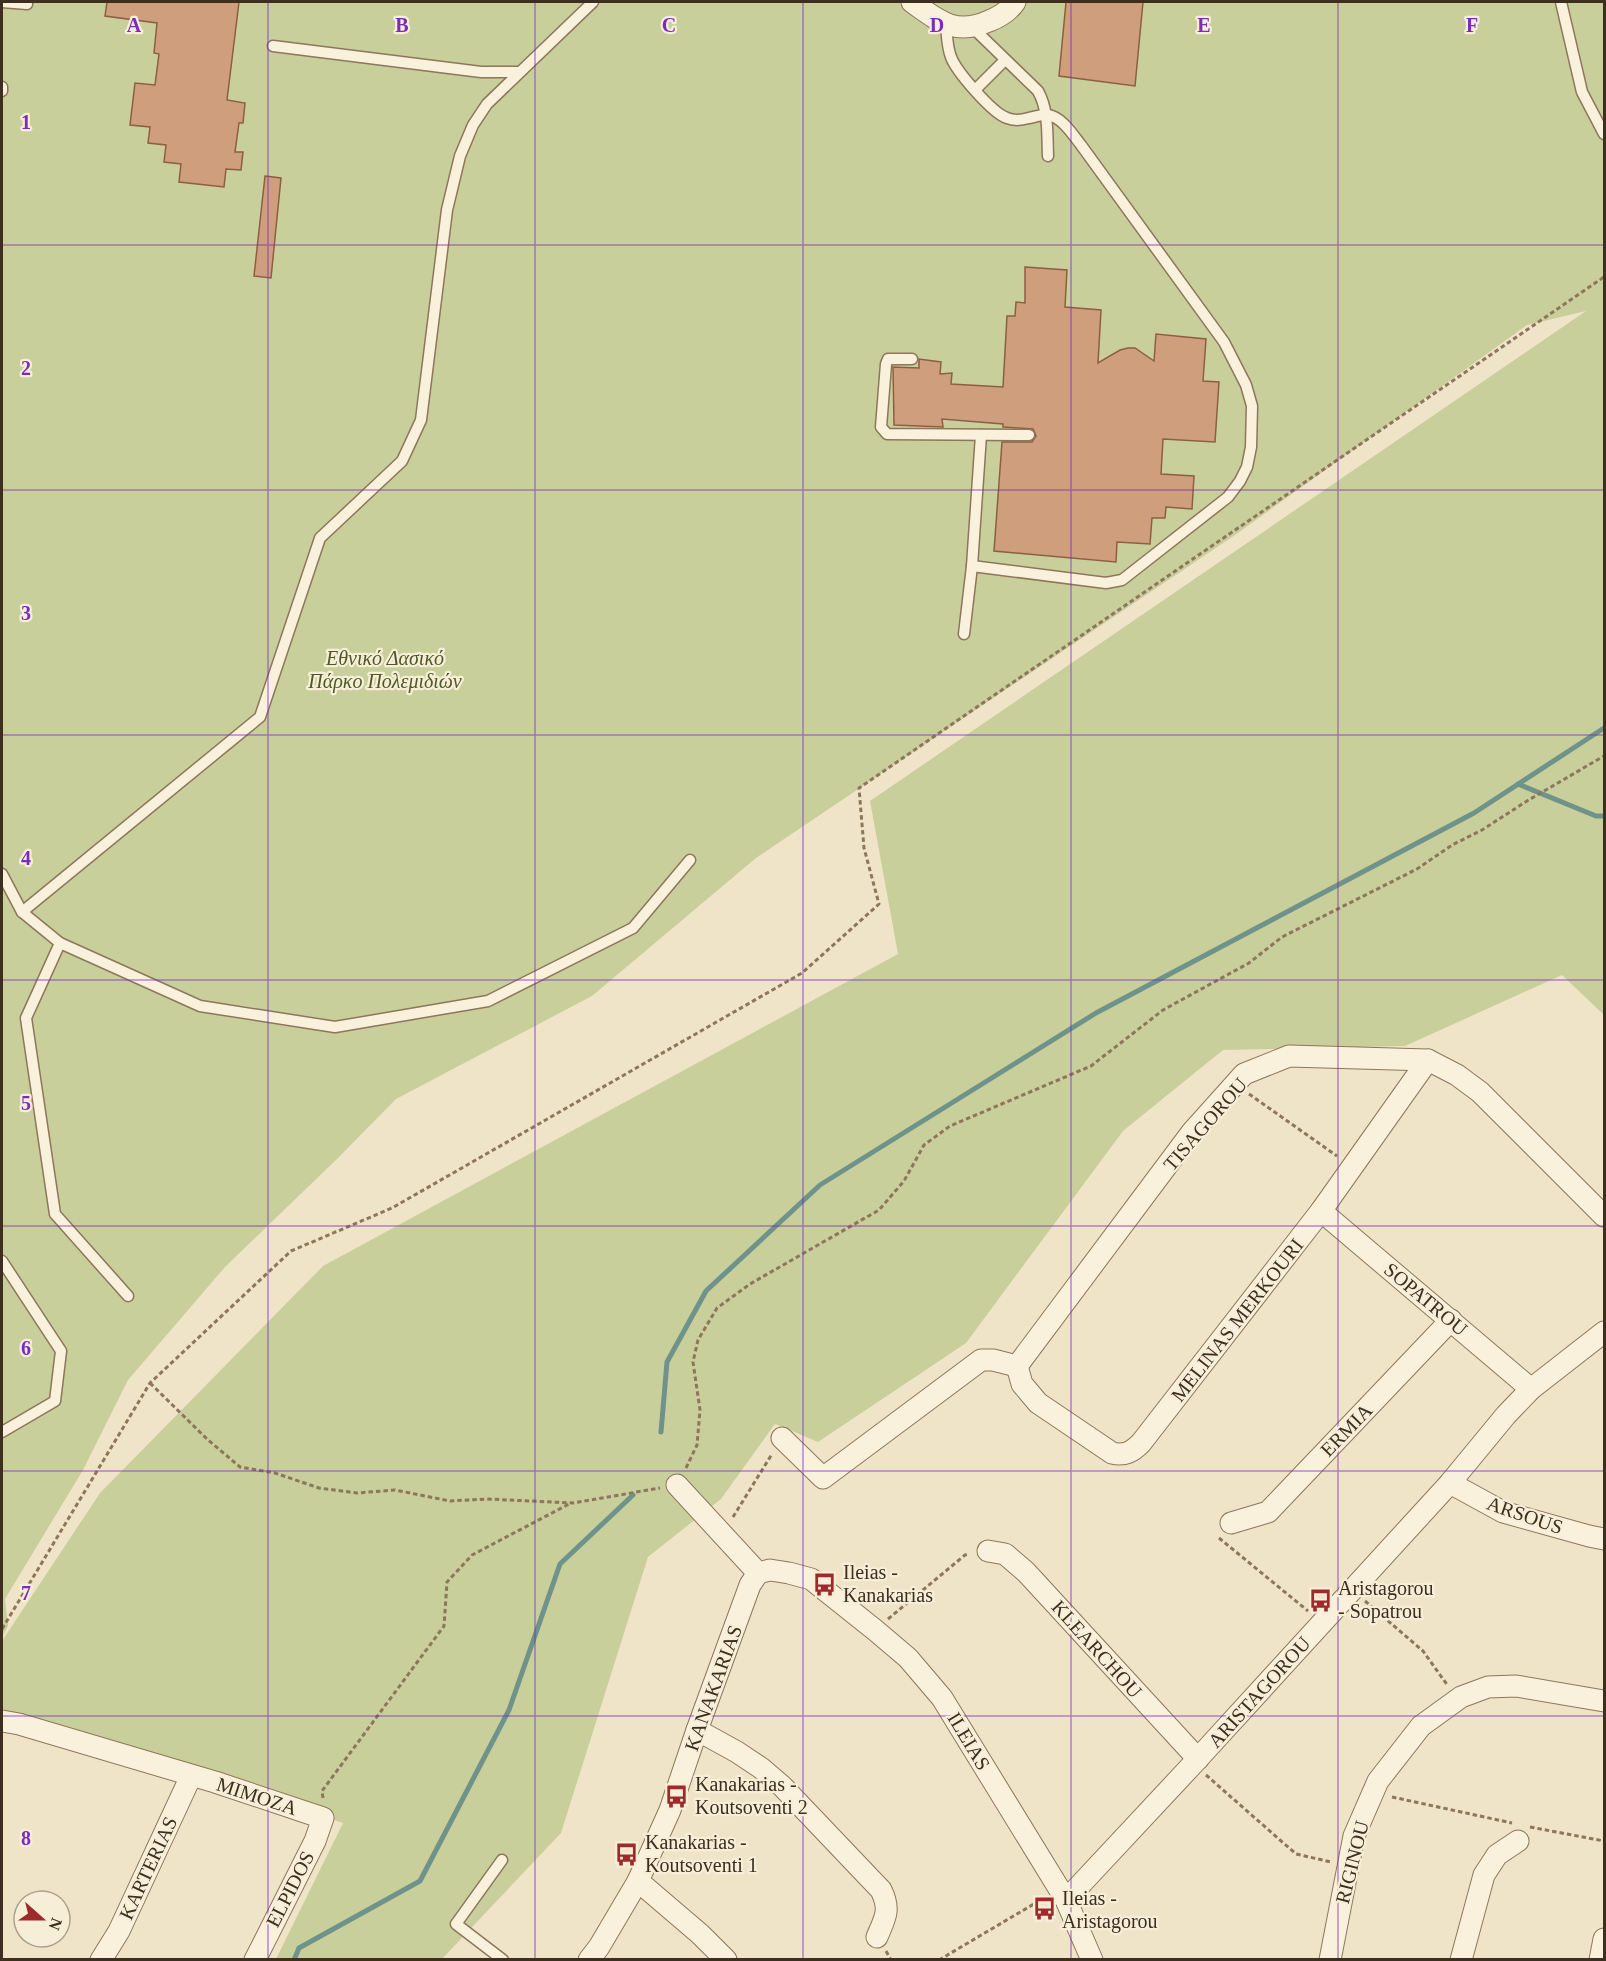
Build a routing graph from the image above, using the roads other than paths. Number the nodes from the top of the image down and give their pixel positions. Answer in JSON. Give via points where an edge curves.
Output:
{"nodes":[{"id":1,"x":2,"y":2,"type":"edge"},
{"id":2,"x":593,"y":2,"type":"edge"},
{"id":3,"x":912,"y":2,"type":"edge"},
{"id":4,"x":1015,"y":2,"type":"edge"},
{"id":5,"x":1561,"y":2,"type":"edge"},
{"id":6,"x":27,"y":3,"type":"dead end"},
{"id":7,"x":946,"y":25,"type":"junction"},
{"id":8,"x":972,"y":27,"type":"junction"},
{"id":9,"x":273,"y":46,"type":"dead end"},
{"id":10,"x":1005,"y":60,"type":"junction"},
{"id":11,"x":518,"y":72,"type":"junction"},
{"id":12,"x":975,"y":90,"type":"junction"},
{"id":13,"x":1046,"y":114,"type":"junction"},
{"id":14,"x":1605,"y":134,"type":"edge"},
{"id":15,"x":1048,"y":156,"type":"dead end"},
{"id":16,"x":912,"y":359,"type":"dead end"},
{"id":17,"x":981,"y":435,"type":"junction"},
{"id":18,"x":1029,"y":435,"type":"dead end"},
{"id":19,"x":972,"y":566,"type":"junction"},
{"id":20,"x":964,"y":634,"type":"dead end"},
{"id":21,"x":690,"y":860,"type":"dead end"},
{"id":22,"x":2,"y":874,"type":"edge"},
{"id":23,"x":22,"y":912,"type":"junction"},
{"id":24,"x":60,"y":943,"type":"junction"},
{"id":25,"x":1428,"y":1060,"type":"junction"},
{"id":26,"x":1321,"y":1211,"type":"junction"},
{"id":27,"x":1605,"y":1216,"type":"edge"},
{"id":28,"x":2,"y":1261,"type":"edge"},
{"id":29,"x":128,"y":1296,"type":"dead end"},
{"id":30,"x":1451,"y":1320,"type":"junction"},
{"id":31,"x":1605,"y":1332,"type":"edge"},
{"id":32,"x":1017,"y":1366,"type":"junction"},
{"id":33,"x":1531,"y":1389,"type":"junction"},
{"id":34,"x":2,"y":1432,"type":"edge"},
{"id":35,"x":782,"y":1438,"type":"road end"},
{"id":36,"x":1450,"y":1483,"type":"junction"},
{"id":37,"x":677,"y":1485,"type":"road end"},
{"id":38,"x":1231,"y":1523,"type":"road end"},
{"id":39,"x":1605,"y":1539,"type":"edge"},
{"id":40,"x":988,"y":1551,"type":"road end"},
{"id":41,"x":758,"y":1573,"type":"junction"},
{"id":42,"x":1605,"y":1701,"type":"edge"},
{"id":43,"x":2,"y":1721,"type":"edge"},
{"id":44,"x":697,"y":1730,"type":"junction"},
{"id":45,"x":1195,"y":1762,"type":"junction"},
{"id":46,"x":191,"y":1776,"type":"junction"},
{"id":47,"x":323,"y":1818,"type":"joint"},
{"id":48,"x":1518,"y":1841,"type":"dead end"},
{"id":49,"x":502,"y":1860,"type":"dead end"},
{"id":50,"x":638,"y":1881,"type":"junction"},
{"id":51,"x":1062,"y":1895,"type":"junction"},
{"id":52,"x":877,"y":1937,"type":"dead end"},
{"id":53,"x":1605,"y":1939,"type":"edge"},
{"id":54,"x":101,"y":1959,"type":"edge"},
{"id":55,"x":255,"y":1959,"type":"edge"},
{"id":56,"x":504,"y":1959,"type":"edge"},
{"id":57,"x":589,"y":1959,"type":"edge"},
{"id":58,"x":726,"y":1959,"type":"edge"},
{"id":59,"x":1092,"y":1959,"type":"edge"},
{"id":60,"x":1332,"y":1959,"type":"edge"},
{"id":61,"x":1461,"y":1959,"type":"edge"},
{"id":62,"x":1600,"y":1959,"type":"edge"}],
"edges":[{"from":1,"to":6,"type":"lane"},
{"from":2,"to":11,"type":"lane"},
{"from":3,"to":7,"type":"street"},
{"from":4,"to":8,"type":"street","via":[[998,18]]},
{"from":5,"to":14,"type":"lane","via":[[1582,92]]},
{"from":7,"to":8,"type":"street"},
{"from":7,"to":12,"type":"lane","via":[[950,56]]},
{"from":8,"to":10,"type":"lane"},
{"from":9,"to":11,"type":"lane","via":[[481,72]]},
{"from":10,"to":12,"type":"lane"},
{"from":10,"to":13,"type":"lane","via":[[1038,91]]},
{"from":11,"to":23,"type":"lane","via":[[487,104],[460,156],[447,210],[421,420],[402,461],[320,538],[260,717]]},
{"from":12,"to":13,"type":"lane","via":[[1007,119]]},
{"from":13,"to":15,"type":"lane"},
{"from":13,"to":19,"type":"lane","via":[[1062,123],[1081,146],[1232,354],[1252,406],[1251,447],[1240,482],[1227,497],[1122,580],[1107,583]]},
{"from":16,"to":17,"type":"lane","via":[[892,358],[886,364],[881,427],[884,431]]},
{"from":17,"to":18,"type":"lane"},
{"from":17,"to":19,"type":"lane"},
{"from":19,"to":20,"type":"lane"},
{"from":21,"to":24,"type":"lane","via":[[633,928],[488,1001],[335,1027],[200,1006]]},
{"from":22,"to":23,"type":"lane"},
{"from":23,"to":24,"type":"lane"},
{"from":24,"to":29,"type":"lane","via":[[26,1018],[55,1214]]},
{"from":25,"to":26,"type":"street","name":"MELINAS MERKOURI"},
{"from":25,"to":27,"type":"street","name":"TISAGOROU","via":[[1480,1092]]},
{"from":25,"to":32,"type":"street","name":"TISAGOROU","via":[[1289,1056],[1244,1074],[1192,1132]]},
{"from":26,"to":30,"type":"street","name":"SOPATROU"},
{"from":26,"to":32,"type":"street","name":"MELINAS MERKOURI","via":[[1132,1452],[1112,1453],[1038,1403],[1022,1384]]},
{"from":28,"to":34,"type":"lane","via":[[61,1351],[55,1401]]},
{"from":30,"to":33,"type":"street","name":"SOPATROU"},
{"from":30,"to":38,"type":"street","name":"ERMIA","via":[[1268,1512]]},
{"from":31,"to":33,"type":"street","name":"ARISTAGOROU"},
{"from":32,"to":35,"type":"street","via":[[981,1360],[823,1478]]},
{"from":33,"to":36,"type":"street","name":"ARISTAGOROU"},
{"from":36,"to":39,"type":"street","name":"ARSOUS","via":[[1503,1512]]},
{"from":36,"to":45,"type":"street","name":"ARISTAGOROU"},
{"from":37,"to":41,"type":"street"},
{"from":40,"to":45,"type":"street","name":"KLEARCHOU","via":[[1005,1554],[1026,1572]]},
{"from":41,"to":44,"type":"street","name":"KANAKARIAS","via":[[750,1585]]},
{"from":41,"to":51,"type":"street","name":"ILEIAS","via":[[770,1570],[811,1580],[908,1658],[942,1698]]},
{"from":42,"to":60,"type":"street","name":"RIGINOU","via":[[1515,1686],[1488,1687],[1457,1700],[1421,1726],[1378,1781],[1354,1836]]},
{"from":43,"to":46,"type":"street","name":"MIMOZA"},
{"from":44,"to":50,"type":"street","name":"KANAKARIAS","via":[[670,1810]]},
{"from":44,"to":52,"type":"street","via":[[761,1768],[782,1786],[881,1890],[887,1911]]},
{"from":45,"to":51,"type":"street","name":"ARISTAGOROU"},
{"from":46,"to":47,"type":"street","name":"MIMOZA"},
{"from":46,"to":54,"type":"street","name":"KARTERIAS","via":[[119,1931]]},
{"from":47,"to":55,"type":"street","name":"ELPIDOS"},
{"from":48,"to":61,"type":"street","via":[[1497,1855],[1484,1875]]},
{"from":49,"to":56,"type":"lane","via":[[456,1924]]},
{"from":50,"to":57,"type":"street","name":"KANAKARIAS"},
{"from":50,"to":58,"type":"street"},
{"from":51,"to":59,"type":"street","name":"ILEIAS"},
{"from":53,"to":62,"type":"street"}]}
